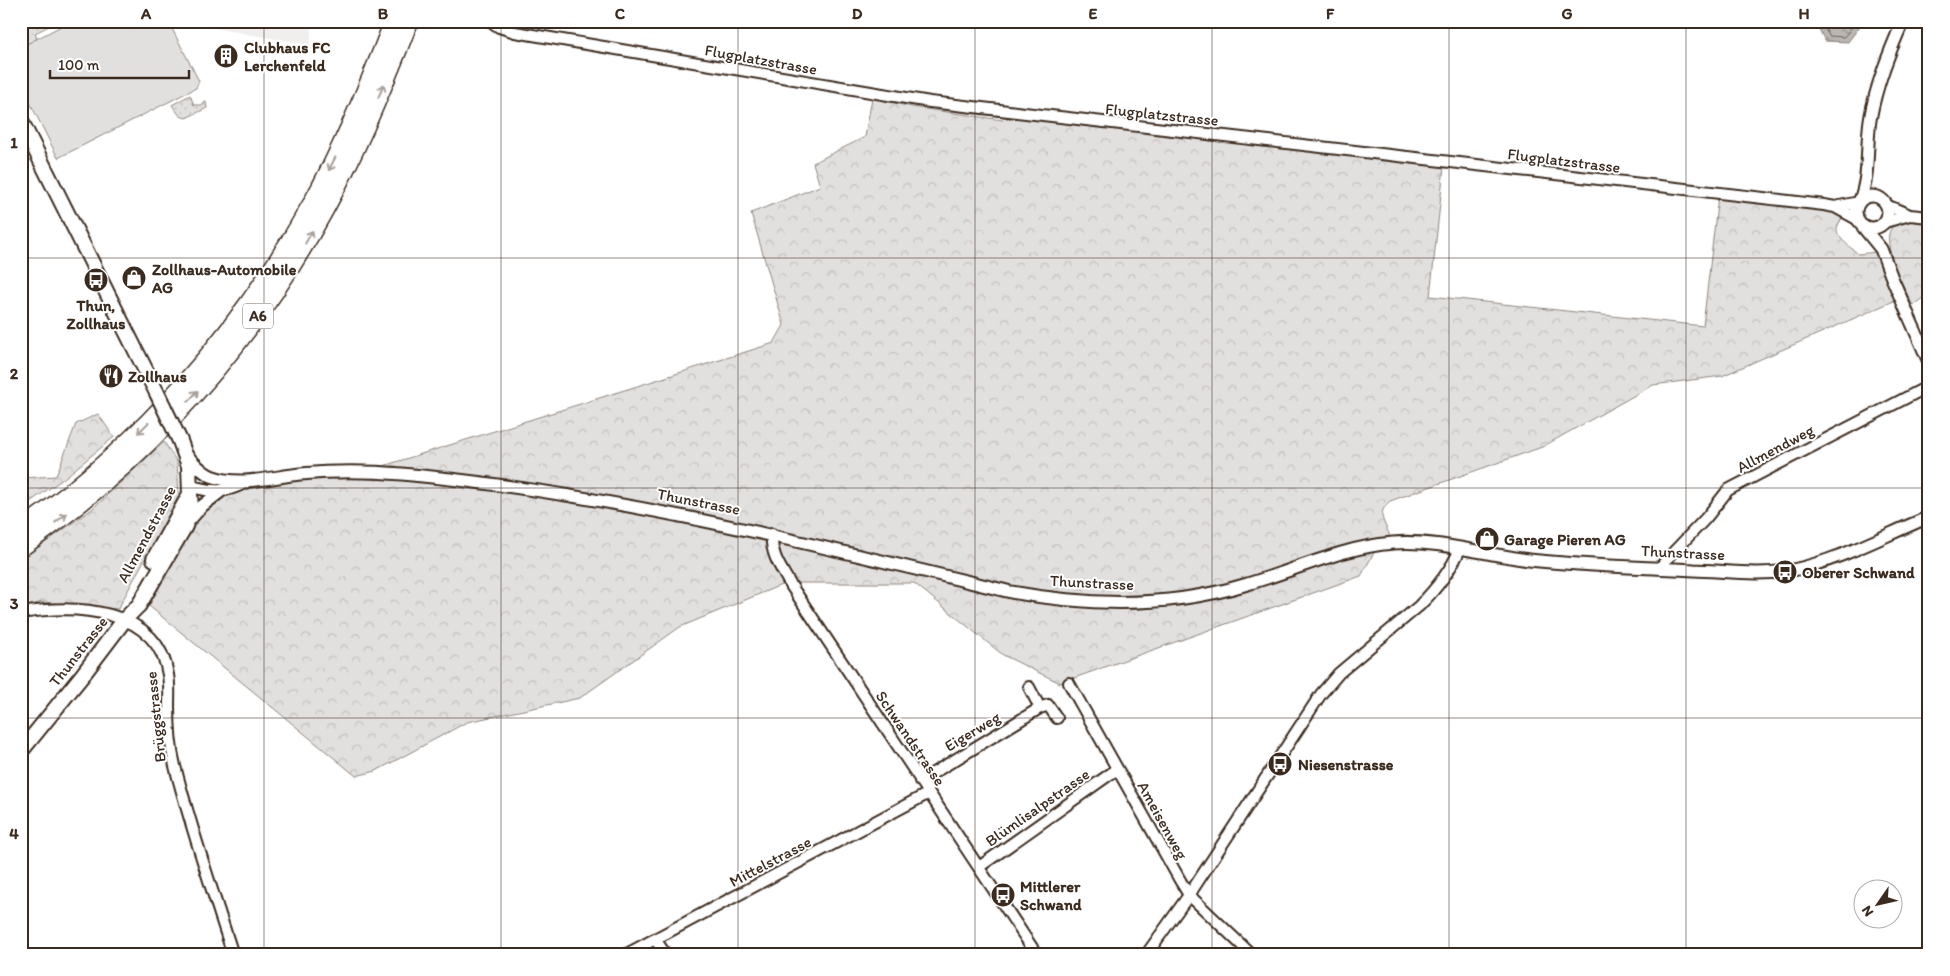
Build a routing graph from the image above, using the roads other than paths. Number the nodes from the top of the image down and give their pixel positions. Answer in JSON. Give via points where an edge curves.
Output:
{"nodes":[{"id":1,"x":394,"y":21,"type":"edge"},
{"id":2,"x":409,"y":21,"type":"edge"},
{"id":3,"x":490,"y":21,"type":"edge"},
{"id":4,"x":1903,"y":21,"type":"edge"},
{"id":5,"x":21,"y":121,"type":"edge"},
{"id":6,"x":1867,"y":176,"type":"junction"},
{"id":7,"x":1882,"y":200,"type":"junction"},
{"id":8,"x":1860,"y":201,"type":"junction"},
{"id":9,"x":1835,"y":207,"type":"junction"},
{"id":10,"x":1910,"y":215,"type":"junction"},
{"id":11,"x":1929,"y":217,"type":"edge"},
{"id":12,"x":1860,"y":223,"type":"junction"},
{"id":13,"x":1883,"y":224,"type":"junction"},
{"id":14,"x":1881,"y":249,"type":"junction"},
{"id":15,"x":1928,"y":360,"type":"edge"},
{"id":16,"x":1929,"y":386,"type":"edge"},
{"id":17,"x":183,"y":447,"type":"junction"},
{"id":18,"x":231,"y":480,"type":"junction"},
{"id":19,"x":248,"y":481,"type":"junction"},
{"id":20,"x":190,"y":490,"type":"junction"},
{"id":21,"x":220,"y":492,"type":"junction"},
{"id":22,"x":1929,"y":517,"type":"edge"},
{"id":23,"x":185,"y":526,"type":"junction"},
{"id":24,"x":21,"y":530,"type":"edge"},
{"id":25,"x":772,"y":534,"type":"junction"},
{"id":26,"x":21,"y":547,"type":"edge"},
{"id":27,"x":1460,"y":549,"type":"junction"},
{"id":28,"x":1660,"y":568,"type":"junction"},
{"id":29,"x":21,"y":613,"type":"edge"},
{"id":30,"x":125,"y":619,"type":"junction"},
{"id":31,"x":1069,"y":683,"type":"dead end"},
{"id":32,"x":1029,"y":687,"type":"dead end"},
{"id":33,"x":1040,"y":708,"type":"junction"},
{"id":34,"x":1057,"y":718,"type":"dead end"},
{"id":35,"x":21,"y":751,"type":"edge"},
{"id":36,"x":1113,"y":772,"type":"dead end"},
{"id":37,"x":920,"y":781,"type":"junction"},
{"id":38,"x":929,"y":793,"type":"junction"},
{"id":39,"x":979,"y":867,"type":"junction"},
{"id":40,"x":1189,"y":895,"type":"junction"},
{"id":41,"x":655,"y":939,"type":"junction"},
{"id":42,"x":233,"y":955,"type":"edge"},
{"id":43,"x":625,"y":955,"type":"edge"},
{"id":44,"x":666,"y":955,"type":"edge"},
{"id":45,"x":1037,"y":955,"type":"edge"},
{"id":46,"x":1146,"y":955,"type":"edge"},
{"id":47,"x":1252,"y":955,"type":"edge"}],
"edges":[{"from":1,"to":24,"type":"highway","number":"A6","one_way":true,"via":[[334,160],[295,234],[248,305],[192,376],[139,432],[82,483]]},
{"from":26,"to":2,"type":"highway","number":"A6","one_way":true,"via":[[91,494],[149,442],[203,384],[255,319],[302,248],[336,188]]},
{"from":3,"to":9,"type":"street","name":"Flugplatzstrasse","via":[[515,32],[930,102]]},
{"from":4,"to":6,"type":"street","via":[[1873,106]]},
{"from":5,"to":17,"type":"main road","name":"Allmendstrasse","bridge":true},
{"from":6,"to":7,"type":"street"},
{"from":6,"to":8,"type":"street"},
{"from":7,"to":8,"type":"street","via":[[1868,196]]},
{"from":7,"to":10,"type":"street"},
{"from":7,"to":13,"type":"street","via":[[1888,213]]},
{"from":8,"to":9,"type":"street","name":"Flugplatzstrasse"},
{"from":8,"to":12,"type":"street","via":[[1855,211]]},
{"from":9,"to":12,"type":"street","name":"Flugplatzstrasse"},
{"from":10,"to":11,"type":"street"},
{"from":10,"to":13,"type":"street"},
{"from":12,"to":13,"type":"street","via":[[1874,228]]},
{"from":12,"to":14,"type":"street"},
{"from":13,"to":14,"type":"street"},
{"from":14,"to":15,"type":"street"},
{"from":16,"to":28,"type":"street","name":"Allmendweg","via":[[1728,490]]},
{"from":17,"to":18,"type":"street","name":"Thunstrasse","via":[[205,472]]},
{"from":17,"to":20,"type":"main road","name":"Allmendstrasse"},
{"from":18,"to":19,"type":"street","name":"Thunstrasse"},
{"from":18,"to":20,"type":"street","name":"Thunstrasse"},
{"from":19,"to":21,"type":"street","name":"Thunstrasse"},
{"from":19,"to":25,"type":"street","name":"Thunstrasse","via":[[324,472],[423,476],[613,502]]},
{"from":20,"to":21,"type":"street"},
{"from":20,"to":23,"type":"main road","via":[[191,509]]},
{"from":20,"to":30,"type":"main road","name":"Allmendstrasse","via":[[172,530],[131,600]]},
{"from":21,"to":23,"type":"street","name":"Thunstrasse","via":[[202,506]]},
{"from":22,"to":28,"type":"street","name":"Thunstrasse","via":[[1834,557],[1791,570],[1755,572]]},
{"from":23,"to":30,"type":"main road","name":"Allmendstrasse","via":[[139,605]]},
{"from":25,"to":27,"type":"street","name":"Thunstrasse","via":[[1011,592],[1102,603],[1160,601],[1234,588],[1376,544],[1414,543]]},
{"from":25,"to":37,"type":"street","name":"Schwandstrasse","via":[[772,550],[778,563]]},
{"from":27,"to":28,"type":"street","name":"Thunstrasse","via":[[1534,560]]},
{"from":27,"to":40,"type":"street","via":[[1420,606],[1346,667],[1321,694]]},
{"from":29,"to":30,"type":"street","name":"Brüggstrasse","via":[[81,610]]},
{"from":30,"to":35,"type":"main road","name":"Thunstrasse"},
{"from":30,"to":42,"type":"street","name":"Brüggstrasse","via":[[152,641],[165,662],[170,687],[169,730],[173,756]]},
{"from":31,"to":40,"type":"street","name":"Ameisenweg"},
{"from":32,"to":33,"type":"street"},
{"from":33,"to":34,"type":"street","via":[[1048,704]]},
{"from":33,"to":37,"type":"street","name":"Eigerweg"},
{"from":36,"to":39,"type":"street","name":"Blümlisalpstrasse"},
{"from":37,"to":38,"type":"street","name":"Schwandstrasse"},
{"from":38,"to":39,"type":"street","name":"Schwandstrasse"},
{"from":38,"to":41,"type":"street","name":"Mittelstrasse"},
{"from":39,"to":45,"type":"street","name":"Schwandstrasse"},
{"from":40,"to":46,"type":"street"},
{"from":40,"to":47,"type":"street","name":"Ameisenweg"},
{"from":41,"to":43,"type":"street","name":"Mittelstrasse"},
{"from":41,"to":44,"type":"street"}]}
